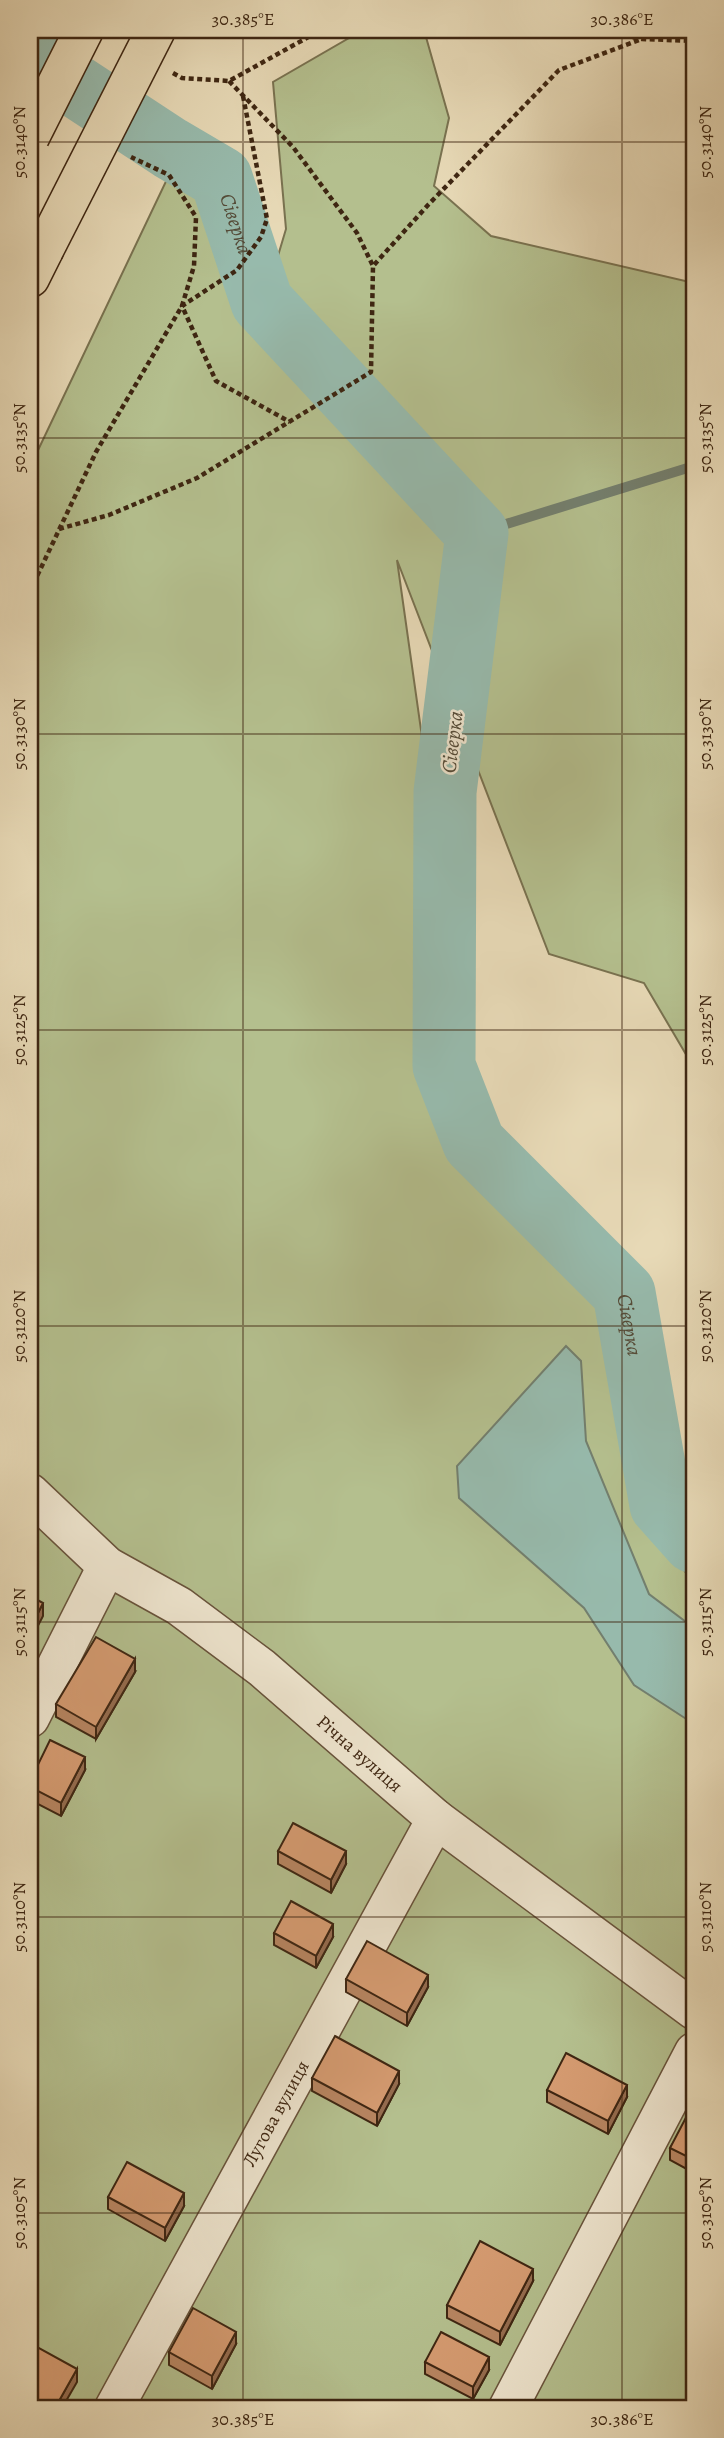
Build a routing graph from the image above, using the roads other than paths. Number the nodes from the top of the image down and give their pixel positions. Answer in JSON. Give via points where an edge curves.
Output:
{"nodes":[{"id":1,"x":84,"y":30,"type":"edge"},
{"id":2,"x":156,"y":30,"type":"edge"},
{"id":3,"x":30,"y":137,"type":"edge"},
{"id":4,"x":37,"y":264,"type":"edge"},
{"id":5,"x":30,"y":1493,"type":"edge"},
{"id":6,"x":107,"y":1566,"type":"junction"},
{"id":7,"x":30,"y":1718,"type":"edge"},
{"id":8,"x":436,"y":1819,"type":"junction"},
{"id":9,"x":694,"y":2010,"type":"edge"},
{"id":10,"x":694,"y":2052,"type":"edge"},
{"id":11,"x":114,"y":2408,"type":"edge"},
{"id":12,"x":508,"y":2408,"type":"edge"}],
"edges":[{"from":1,"to":3,"type":"highway","bridge":true},
{"from":2,"to":4,"type":"highway","bridge":true},
{"from":5,"to":6,"type":"street","name":"Річна вулиця"},
{"from":6,"to":7,"type":"street"},
{"from":6,"to":8,"type":"street","name":"Річна вулиця","via":[[179,1606],[262,1668]]},
{"from":8,"to":9,"type":"street","name":"Річна вулиця"},
{"from":8,"to":11,"type":"street","name":"Лугова вулиця"},
{"from":10,"to":12,"type":"street"}]}
